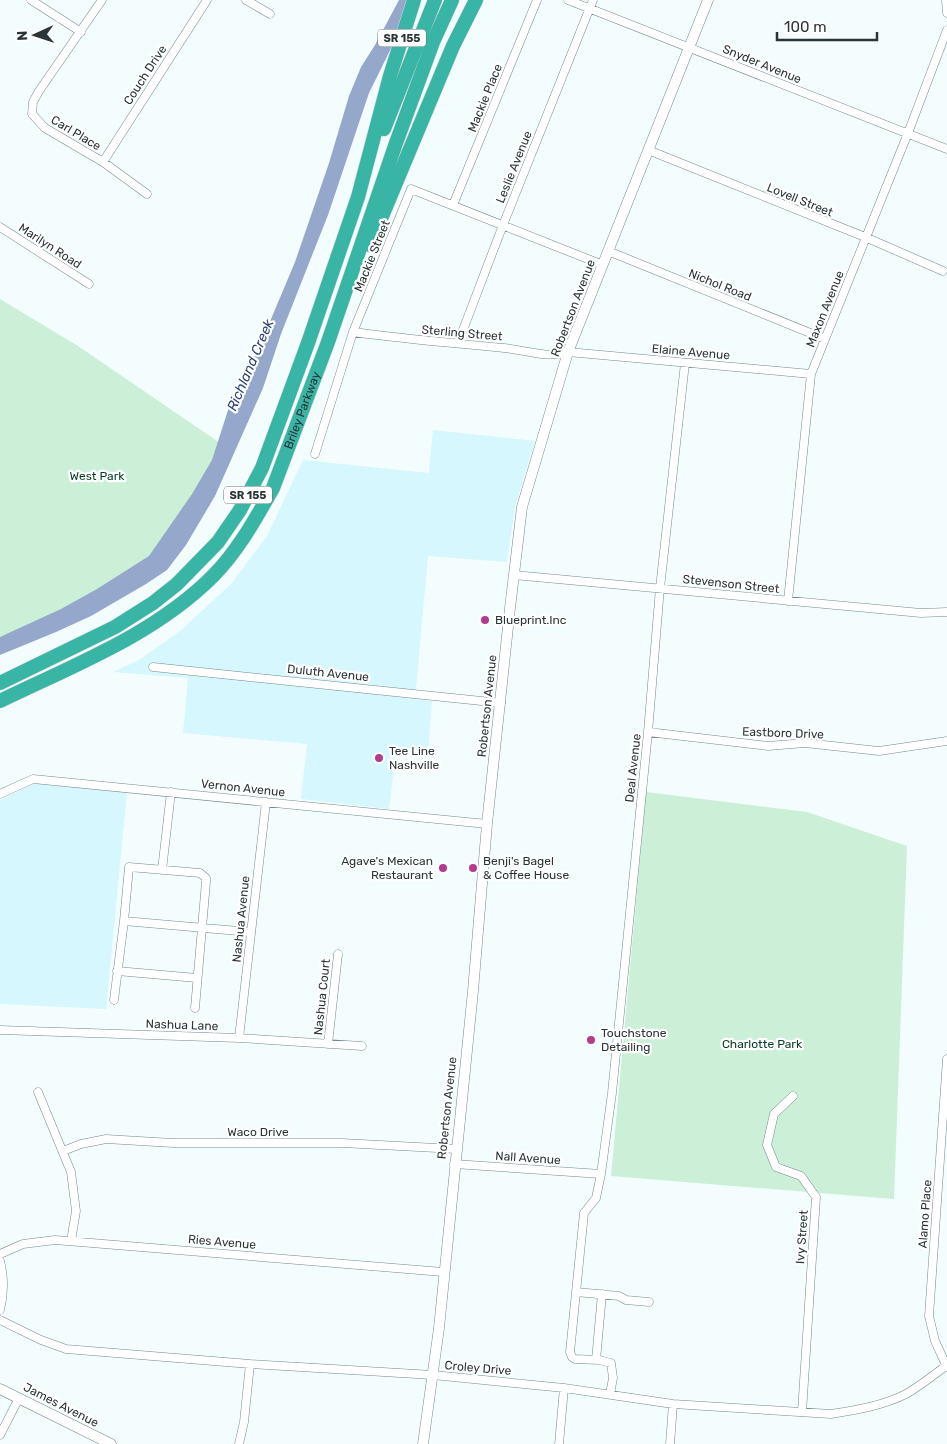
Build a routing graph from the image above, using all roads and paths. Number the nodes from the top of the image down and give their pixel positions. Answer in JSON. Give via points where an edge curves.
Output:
{"nodes":[{"id":1,"x":31,"y":0,"type":"edge"},
{"id":2,"x":102,"y":0,"type":"edge"},
{"id":3,"x":207,"y":0,"type":"edge"},
{"id":4,"x":246,"y":0,"type":"edge"},
{"id":5,"x":414,"y":0,"type":"edge"},
{"id":6,"x":435,"y":0,"type":"edge"},
{"id":7,"x":452,"y":0,"type":"edge"},
{"id":8,"x":476,"y":0,"type":"edge"},
{"id":9,"x":537,"y":0,"type":"edge"},
{"id":10,"x":568,"y":0,"type":"edge"},
{"id":11,"x":594,"y":0,"type":"edge"},
{"id":12,"x":708,"y":0,"type":"edge"},
{"id":13,"x":946,"y":0,"type":"edge"},
{"id":14,"x":590,"y":9,"type":"junction"},
{"id":15,"x":270,"y":14,"type":"dead end"},
{"id":16,"x":947,"y":14,"type":"edge"},
{"id":17,"x":947,"y":30,"type":"edge"},
{"id":18,"x":81,"y":32,"type":"junction"},
{"id":19,"x":690,"y":47,"type":"junction"},
{"id":20,"x":908,"y":133,"type":"junction"},
{"id":21,"x":947,"y":148,"type":"edge"},
{"id":22,"x":648,"y":150,"type":"junction"},
{"id":23,"x":103,"y":162,"type":"junction"},
{"id":24,"x":147,"y":194,"type":"dead end"},
{"id":25,"x":358,"y":197,"type":"junction"},
{"id":26,"x":453,"y":205,"type":"junction"},
{"id":27,"x":503,"y":225,"type":"junction"},
{"id":28,"x":0,"y":227,"type":"edge"},
{"id":29,"x":865,"y":237,"type":"junction"},
{"id":30,"x":608,"y":251,"type":"junction"},
{"id":31,"x":602,"y":265,"type":"junction"},
{"id":32,"x":944,"y":271,"type":"dead end"},
{"id":33,"x":89,"y":284,"type":"dead end"},
{"id":34,"x":353,"y":332,"type":"junction"},
{"id":35,"x":825,"y":339,"type":"junction"},
{"id":36,"x":328,"y":342,"type":"junction"},
{"id":37,"x":458,"y":343,"type":"junction"},
{"id":38,"x":568,"y":352,"type":"junction"},
{"id":39,"x":685,"y":363,"type":"junction"},
{"id":40,"x":811,"y":374,"type":"junction"},
{"id":41,"x":315,"y":454,"type":"dead end"},
{"id":42,"x":514,"y":575,"type":"junction"},
{"id":43,"x":660,"y":588,"type":"junction"},
{"id":44,"x":788,"y":601,"type":"junction"},
{"id":45,"x":947,"y":612,"type":"edge"},
{"id":46,"x":153,"y":667,"type":"dead end"},
{"id":47,"x":0,"y":684,"type":"edge"},
{"id":48,"x":0,"y":701,"type":"edge"},
{"id":49,"x":501,"y":703,"type":"junction"},
{"id":50,"x":648,"y":732,"type":"junction"},
{"id":51,"x":947,"y":741,"type":"edge"},
{"id":52,"x":171,"y":792,"type":"junction"},
{"id":53,"x":0,"y":794,"type":"edge"},
{"id":54,"x":266,"y":802,"type":"junction"},
{"id":55,"x":487,"y":824,"type":"junction"},
{"id":56,"x":162,"y":870,"type":"junction"},
{"id":57,"x":124,"y":921,"type":"junction"},
{"id":58,"x":201,"y":928,"type":"junction"},
{"id":59,"x":250,"y":932,"type":"junction"},
{"id":60,"x":338,"y":954,"type":"dead end"},
{"id":61,"x":117,"y":971,"type":"junction"},
{"id":62,"x":197,"y":978,"type":"junction"},
{"id":63,"x":114,"y":1000,"type":"dead end"},
{"id":64,"x":195,"y":1008,"type":"dead end"},
{"id":65,"x":0,"y":1030,"type":"edge"},
{"id":66,"x":239,"y":1038,"type":"junction"},
{"id":67,"x":328,"y":1044,"type":"junction"},
{"id":68,"x":362,"y":1046,"type":"dead end"},
{"id":69,"x":947,"y":1059,"type":"edge"},
{"id":70,"x":38,"y":1092,"type":"dead end"},
{"id":71,"x":793,"y":1096,"type":"dead end"},
{"id":72,"x":456,"y":1149,"type":"junction"},
{"id":73,"x":63,"y":1151,"type":"junction"},
{"id":74,"x":454,"y":1164,"type":"junction"},
{"id":75,"x":601,"y":1174,"type":"junction"},
{"id":76,"x":71,"y":1241,"type":"junction"},
{"id":77,"x":0,"y":1254,"type":"edge"},
{"id":78,"x":0,"y":1261,"type":"edge"},
{"id":79,"x":443,"y":1272,"type":"junction"},
{"id":80,"x":576,"y":1292,"type":"junction"},
{"id":81,"x":602,"y":1294,"type":"junction"},
{"id":82,"x":649,"y":1302,"type":"dead end"},
{"id":83,"x":0,"y":1310,"type":"edge"},
{"id":84,"x":0,"y":1320,"type":"edge"},
{"id":85,"x":596,"y":1360,"type":"junction"},
{"id":86,"x":250,"y":1364,"type":"junction"},
{"id":87,"x":947,"y":1366,"type":"edge"},
{"id":88,"x":433,"y":1375,"type":"junction"},
{"id":89,"x":0,"y":1388,"type":"edge"},
{"id":90,"x":564,"y":1388,"type":"junction"},
{"id":91,"x":610,"y":1394,"type":"junction"},
{"id":92,"x":19,"y":1398,"type":"junction"},
{"id":93,"x":673,"y":1404,"type":"junction"},
{"id":94,"x":802,"y":1412,"type":"junction"},
{"id":95,"x":0,"y":1436,"type":"edge"},
{"id":96,"x":111,"y":1444,"type":"edge"},
{"id":97,"x":239,"y":1444,"type":"edge"},
{"id":98,"x":423,"y":1444,"type":"edge"},
{"id":99,"x":559,"y":1444,"type":"edge"},
{"id":100,"x":670,"y":1444,"type":"edge"}],
"edges":[{"from":1,"to":18,"type":"street"},
{"from":2,"to":18,"type":"street","name":"Carl Place"},
{"from":3,"to":23,"type":"street","name":"Couch Drive"},
{"from":4,"to":15,"type":"street"},
{"from":5,"to":25,"type":"highway","name":"Briley Parkway","number":"SR 155"},
{"from":6,"to":25,"type":"highway"},
{"from":7,"to":36,"type":"highway","name":"Briley Parkway","number":"SR 155","via":[[396,142]]},
{"from":8,"to":36,"type":"highway","via":[[453,46]]},
{"from":9,"to":26,"type":"street","name":"Mackie Place"},
{"from":10,"to":14,"type":"street","name":"Snyder Avenue"},
{"from":11,"to":14,"type":"street","name":"Leslie Avenue"},
{"from":12,"to":19,"type":"street","name":"Robertson Avenue"},
{"from":13,"to":16,"type":"street"},
{"from":14,"to":19,"type":"street","name":"Snyder Avenue"},
{"from":14,"to":27,"type":"street","name":"Leslie Avenue"},
{"from":17,"to":20,"type":"street","name":"Maxon Avenue"},
{"from":18,"to":23,"type":"street","name":"Carl Place","via":[[39,91],[33,102],[32,114],[45,128]]},
{"from":19,"to":20,"type":"street","name":"Snyder Avenue"},
{"from":19,"to":22,"type":"street","name":"Robertson Avenue"},
{"from":20,"to":21,"type":"street","name":"Snyder Avenue"},
{"from":20,"to":29,"type":"street","name":"Maxon Avenue"},
{"from":22,"to":29,"type":"street","name":"Lovell Street"},
{"from":22,"to":30,"type":"street","name":"Robertson Avenue"},
{"from":23,"to":24,"type":"street","name":"Carl Place"},
{"from":25,"to":47,"type":"highway","name":"Briley Parkway","number":"SR 155","via":[[262,468],[240,510],[218,542],[177,584],[153,603],[115,627]]},
{"from":26,"to":27,"type":"street"},
{"from":26,"to":34,"type":"street","name":"Mackie Street","via":[[411,189]]},
{"from":27,"to":31,"type":"street"},
{"from":27,"to":37,"type":"street","name":"Leslie Avenue"},
{"from":28,"to":33,"type":"street","name":"Marilyn Road"},
{"from":29,"to":32,"type":"street","name":"Lovell Street"},
{"from":29,"to":35,"type":"street","name":"Maxon Avenue"},
{"from":30,"to":31,"type":"street","name":"Robertson Avenue"},
{"from":30,"to":35,"type":"street","name":"Nichol Road"},
{"from":31,"to":38,"type":"street","name":"Robertson Avenue"},
{"from":34,"to":37,"type":"street","name":"Sterling Street"},
{"from":34,"to":41,"type":"street","name":"Mackie Street"},
{"from":35,"to":40,"type":"street","name":"Maxon Avenue"},
{"from":36,"to":48,"type":"highway","name":"Briley Parkway","number":"SR 155","via":[[273,488],[237,546],[213,576],[154,623],[113,647]]},
{"from":37,"to":38,"type":"street","name":"Sterling Street","via":[[558,355]]},
{"from":38,"to":39,"type":"street","name":"Elaine Avenue"},
{"from":38,"to":42,"type":"street","name":"Robertson Avenue","via":[[522,507]]},
{"from":39,"to":40,"type":"street","name":"Elaine Avenue"},
{"from":39,"to":43,"type":"street","name":"Deal Avenue"},
{"from":40,"to":44,"type":"street","name":"Maxon Avenue"},
{"from":42,"to":43,"type":"street","name":"Stevenson Street"},
{"from":42,"to":49,"type":"street","name":"Robertson Avenue"},
{"from":43,"to":44,"type":"street","name":"Stevenson Street"},
{"from":43,"to":50,"type":"street","name":"Deal Avenue"},
{"from":44,"to":45,"type":"street","name":"Stevenson Street","via":[[921,614]]},
{"from":46,"to":49,"type":"street","name":"Duluth Avenue"},
{"from":49,"to":55,"type":"street","name":"Robertson Avenue"},
{"from":50,"to":51,"type":"street","name":"Eastboro Drive","via":[[768,746],[805,744],[879,751]]},
{"from":50,"to":75,"type":"street","name":"Deal Avenue"},
{"from":52,"to":53,"type":"street","name":"Vernon Avenue","via":[[33,779]]},
{"from":52,"to":54,"type":"street","name":"Vernon Avenue"},
{"from":52,"to":56,"type":"street"},
{"from":54,"to":55,"type":"street","name":"Vernon Avenue"},
{"from":54,"to":59,"type":"street","name":"Nashua Avenue"},
{"from":55,"to":72,"type":"street","name":"Robertson Avenue"},
{"from":56,"to":57,"type":"street","via":[[129,868]]},
{"from":56,"to":58,"type":"street","via":[[200,873],[206,878]]},
{"from":57,"to":58,"type":"street"},
{"from":57,"to":61,"type":"street"},
{"from":58,"to":59,"type":"street"},
{"from":58,"to":62,"type":"street"},
{"from":59,"to":66,"type":"street","name":"Nashua Avenue"},
{"from":60,"to":67,"type":"street","name":"Nashua Court"},
{"from":61,"to":62,"type":"street"},
{"from":61,"to":63,"type":"street"},
{"from":62,"to":64,"type":"street"},
{"from":65,"to":66,"type":"street","name":"Nashua Lane"},
{"from":66,"to":67,"type":"street","name":"Nashua Lane"},
{"from":67,"to":68,"type":"street","name":"Nashua Lane"},
{"from":69,"to":87,"type":"street","name":"Alamo Place","via":[[929,1316],[935,1341]]},
{"from":70,"to":73,"type":"street"},
{"from":71,"to":94,"type":"street","name":"Ivy Street","via":[[774,1114],[767,1144],[776,1167],[802,1176],[816,1197]]},
{"from":72,"to":73,"type":"street","name":"Waco Drive","via":[[106,1140]]},
{"from":72,"to":74,"type":"street","name":"Robertson Avenue"},
{"from":73,"to":76,"type":"street","via":[[71,1172],[76,1211]]},
{"from":74,"to":75,"type":"street","name":"Nall Avenue"},
{"from":74,"to":79,"type":"street","name":"Robertson Avenue"},
{"from":75,"to":80,"type":"street","name":"Deal Avenue","via":[[596,1198],[584,1214]]},
{"from":76,"to":77,"type":"street","name":"Ries Avenue","via":[[41,1240]]},
{"from":76,"to":79,"type":"street","name":"Ries Avenue"},
{"from":78,"to":83,"type":"street","via":[[3,1296]]},
{"from":79,"to":88,"type":"street","name":"Robertson Avenue"},
{"from":80,"to":81,"type":"street"},
{"from":80,"to":85,"type":"street","name":"Deal Avenue","via":[[570,1352],[572,1357],[580,1360]]},
{"from":81,"to":82,"type":"street"},
{"from":81,"to":85,"type":"street"},
{"from":84,"to":86,"type":"street","name":"Croley Drive","via":[[66,1349]]},
{"from":85,"to":91,"type":"street","via":[[611,1363]]},
{"from":86,"to":88,"type":"street","name":"Croley Drive"},
{"from":86,"to":97,"type":"street"},
{"from":87,"to":94,"type":"street","name":"Croley Drive","via":[[906,1394],[885,1403],[831,1414]]},
{"from":88,"to":90,"type":"street","name":"Croley Drive"},
{"from":88,"to":98,"type":"street","name":"Robertson Avenue"},
{"from":89,"to":92,"type":"street","name":"James Avenue"},
{"from":90,"to":91,"type":"street","name":"Croley Drive"},
{"from":90,"to":99,"type":"street"},
{"from":91,"to":93,"type":"street","name":"Croley Drive"},
{"from":92,"to":95,"type":"street"},
{"from":92,"to":96,"type":"street","name":"James Avenue"},
{"from":93,"to":94,"type":"street","name":"Croley Drive"},
{"from":93,"to":100,"type":"street"}]}
